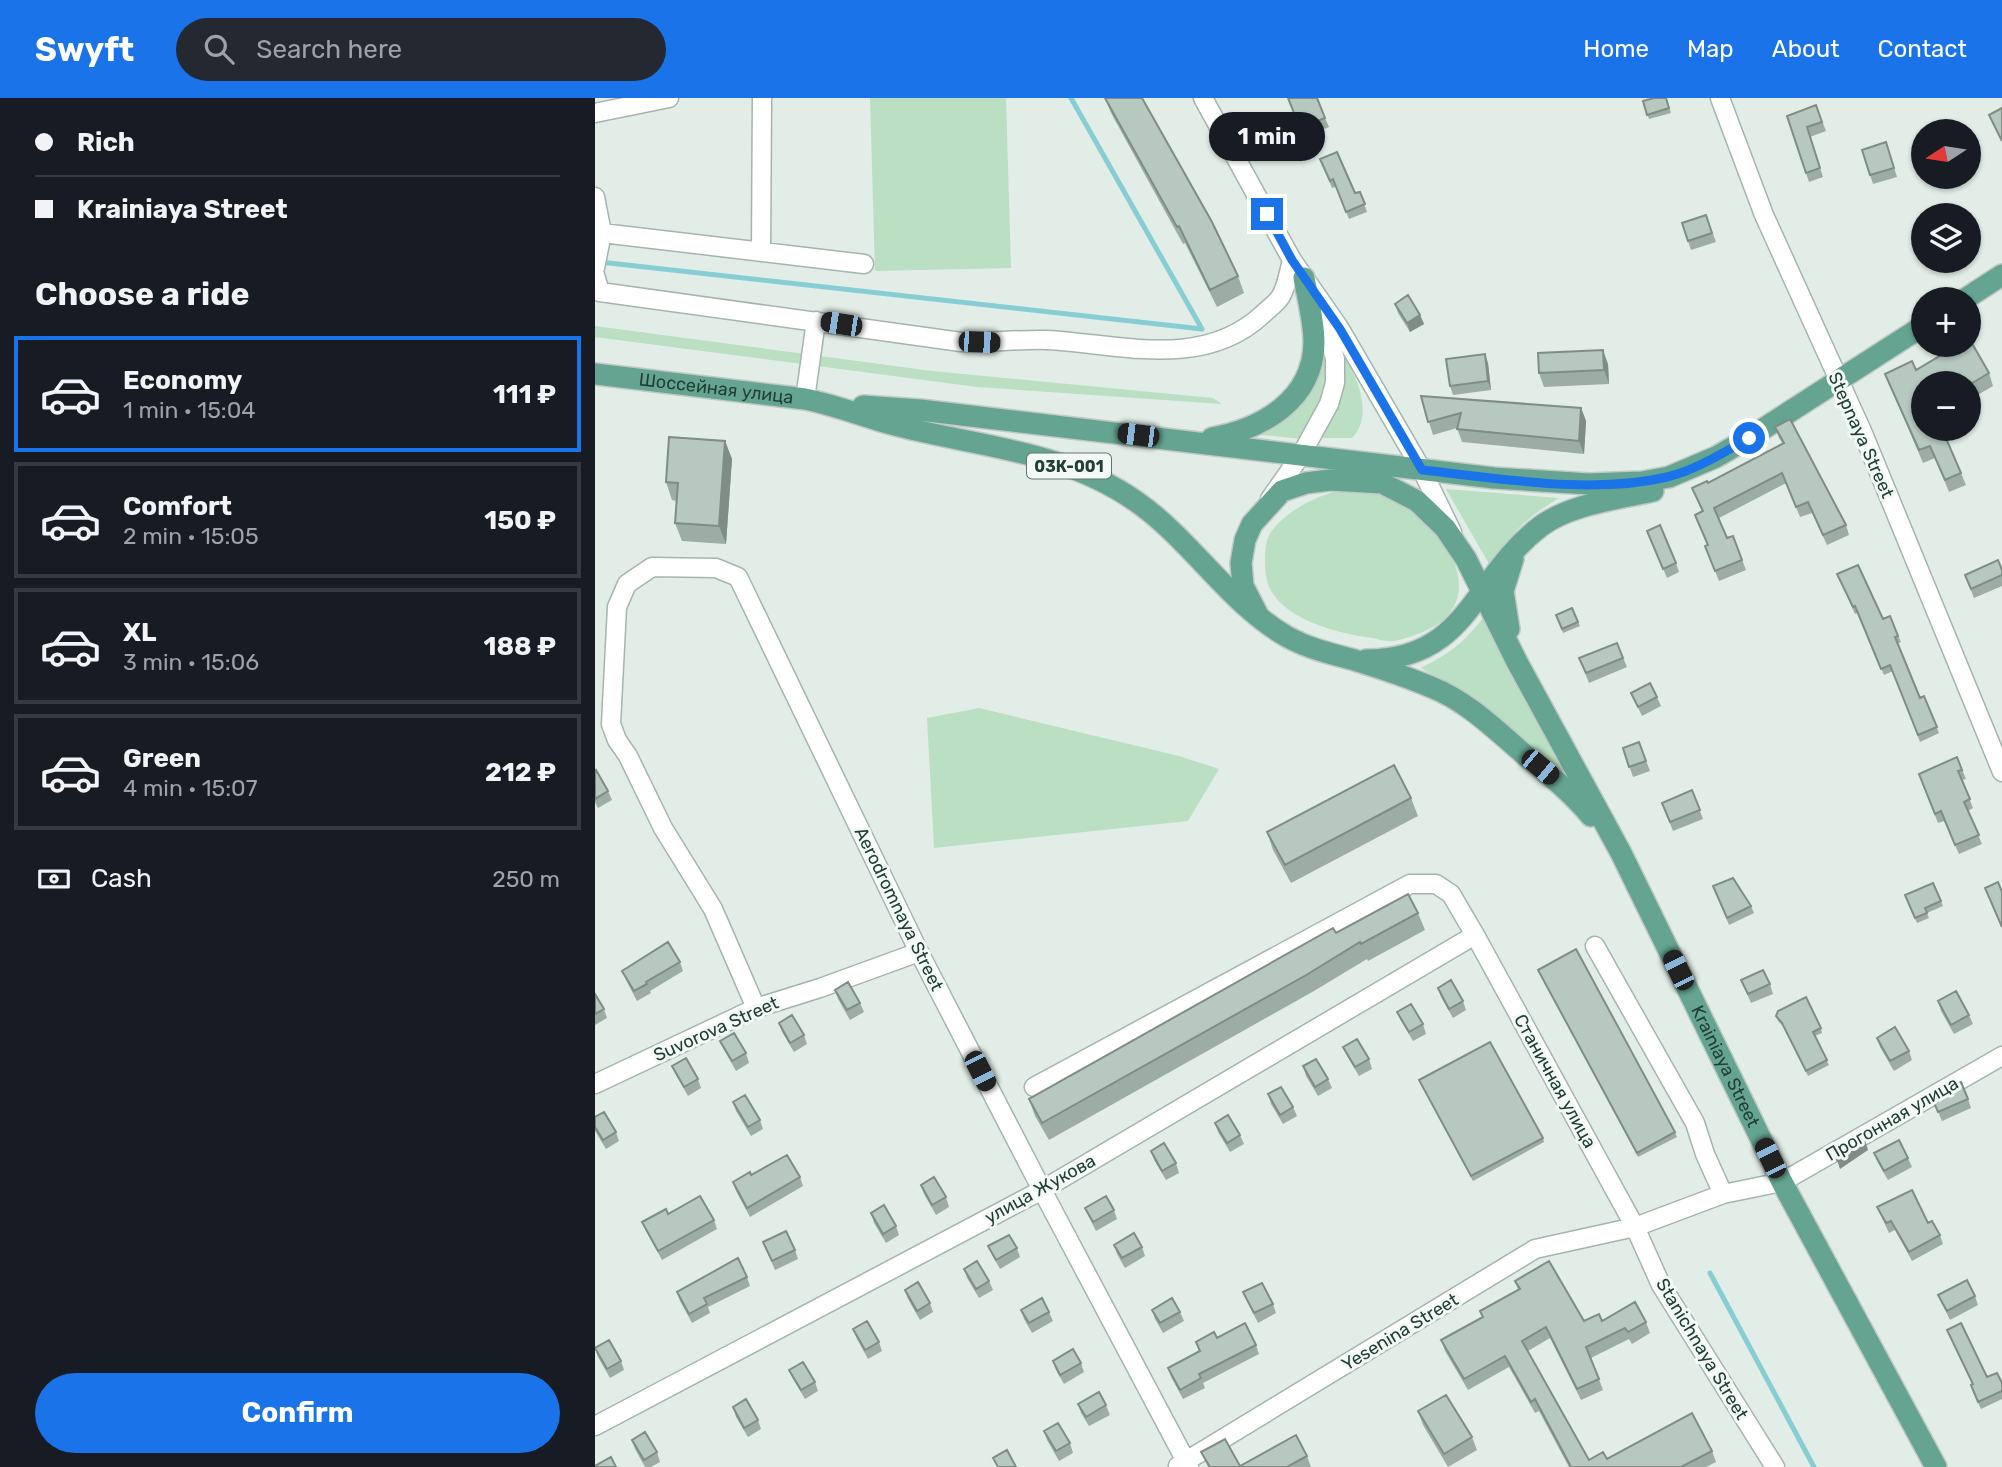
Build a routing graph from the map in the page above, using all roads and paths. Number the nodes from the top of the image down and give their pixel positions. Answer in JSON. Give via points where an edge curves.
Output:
{"nodes":[{"id":1,"x":669,"y":98,"type":"edge"},
{"id":2,"x":762,"y":98,"type":"edge"},
{"id":3,"x":1203,"y":98,"type":"edge"},
{"id":4,"x":1720,"y":98,"type":"edge"},
{"id":5,"x":595,"y":113,"type":"edge"},
{"id":6,"x":595,"y":197,"type":"edge"},
{"id":7,"x":600,"y":240,"type":"junction"},
{"id":8,"x":761,"y":252,"type":"junction"},
{"id":9,"x":865,"y":264,"type":"dead end"},
{"id":10,"x":595,"y":268,"type":"edge"},
{"id":11,"x":1298,"y":269,"type":"junction"},
{"id":12,"x":595,"y":275,"type":"edge"},
{"id":13,"x":2002,"y":275,"type":"edge"},
{"id":14,"x":1981,"y":289,"type":"edge"},
{"id":15,"x":816,"y":320,"type":"junction"},
{"id":16,"x":1911,"y":334,"type":"edge"},
{"id":17,"x":595,"y":374,"type":"edge"},
{"id":18,"x":1838,"y":381,"type":"junction"},
{"id":19,"x":805,"y":398,"type":"junction"},
{"id":20,"x":836,"y":405,"type":"junction"},
{"id":21,"x":1193,"y":442,"type":"junction"},
{"id":22,"x":1301,"y":455,"type":"junction"},
{"id":23,"x":1377,"y":464,"type":"junction"},
{"id":24,"x":1694,"y":468,"type":"junction"},
{"id":25,"x":1422,"y":470,"type":"junction"},
{"id":26,"x":1330,"y":480,"type":"junction"},
{"id":27,"x":1252,"y":524,"type":"junction"},
{"id":28,"x":1517,"y":548,"type":"junction"},
{"id":29,"x":1466,"y":559,"type":"junction"},
{"id":30,"x":1481,"y":590,"type":"junction"},
{"id":31,"x":1257,"y":614,"type":"junction"},
{"id":32,"x":1352,"y":660,"type":"junction"},
{"id":33,"x":1517,"y":662,"type":"junction"},
{"id":34,"x":603,"y":723,"type":"edge"},
{"id":35,"x":2002,"y":772,"type":"edge"},
{"id":36,"x":1621,"y":853,"type":"junction"},
{"id":37,"x":1475,"y":935,"type":"junction"},
{"id":38,"x":1595,"y":946,"type":"dead end"},
{"id":39,"x":919,"y":952,"type":"junction"},
{"id":40,"x":756,"y":1008,"type":"junction"},
{"id":41,"x":2002,"y":1056,"type":"edge"},
{"id":42,"x":595,"y":1084,"type":"edge"},
{"id":43,"x":1034,"y":1087,"type":"dead end"},
{"id":44,"x":1782,"y":1182,"type":"junction"},
{"id":45,"x":1042,"y":1190,"type":"junction"},
{"id":46,"x":1723,"y":1194,"type":"junction"},
{"id":47,"x":1635,"y":1227,"type":"junction"},
{"id":48,"x":595,"y":1426,"type":"edge"},
{"id":49,"x":1184,"y":1465,"type":"edge"},
{"id":50,"x":1775,"y":1467,"type":"edge"},
{"id":51,"x":1936,"y":1467,"type":"edge"}],
"edges":[{"from":1,"to":5,"type":"street"},
{"from":2,"to":8,"type":"street"},
{"from":3,"to":11,"type":"street"},
{"from":4,"to":18,"type":"street","name":"Stepnaya Street","via":[[1764,215]]},
{"from":6,"to":7,"type":"street"},
{"from":7,"to":8,"type":"street"},
{"from":7,"to":10,"type":"street"},
{"from":8,"to":9,"type":"street"},
{"from":11,"to":15,"type":"street","via":[[1281,297],[1255,321],[1227,339],[1197,348],[1044,340],[961,342]]},
{"from":11,"to":21,"type":"main road","number":"03К-001","via":[[1314,344],[1298,393],[1264,422]]},
{"from":11,"to":22,"type":"street","number":"03К-001","via":[[1328,330],[1335,359],[1329,404]]},
{"from":11,"to":25,"type":"street","number":"03К-001","via":[[1340,329]]},
{"from":12,"to":15,"type":"street","via":[[600,292]]},
{"from":13,"to":14,"type":"main road"},
{"from":15,"to":19,"type":"street"},
{"from":16,"to":18,"type":"main road","number":"03К-001"},
{"from":17,"to":19,"type":"main road","name":"Шоссейная улица","number":"03К-001"},
{"from":18,"to":24,"type":"main road","number":"03К-001"},
{"from":18,"to":35,"type":"street","name":"Stepnaya Street"},
{"from":19,"to":20,"type":"main road","name":"Шоссейная улица","number":"03К-001"},
{"from":20,"to":21,"type":"main road","number":"03К-001","via":[[920,410]]},
{"from":20,"to":31,"type":"main road","number":"03К-001","via":[[891,424],[985,443],[1082,470],[1135,500],[1170,527]]},
{"from":21,"to":22,"type":"main road","number":"03К-001"},
{"from":22,"to":23,"type":"main road","number":"03К-001"},
{"from":22,"to":27,"type":"street","number":"03К-001"},
{"from":23,"to":25,"type":"main road","number":"03К-001"},
{"from":23,"to":26,"type":"main road"},
{"from":24,"to":25,"type":"main road","number":"03К-001","via":[[1642,482],[1589,484]]},
{"from":24,"to":28,"type":"main road","number":"03К-001","via":[[1663,489],[1576,509],[1543,524]]},
{"from":25,"to":29,"type":"street","number":"03К-001"},
{"from":26,"to":27,"type":"main road","via":[[1282,491]]},
{"from":26,"to":29,"type":"main road","via":[[1382,483],[1417,501],[1445,528]]},
{"from":27,"to":31,"type":"main road","number":"03К-001","via":[[1241,563],[1243,586]]},
{"from":28,"to":30,"type":"main road","number":"03К-001"},
{"from":28,"to":33,"type":"main road","number":"03К-001","via":[[1503,591]]},
{"from":29,"to":30,"type":"main road","number":"03К-001"},
{"from":30,"to":32,"type":"main road","number":"03К-001","via":[[1455,626],[1422,650],[1399,657]]},
{"from":30,"to":33,"type":"main road","name":"Krainiaya Street","number":"03К-001"},
{"from":31,"to":32,"type":"main road","number":"03К-001","via":[[1304,645]]},
{"from":32,"to":36,"type":"main road","number":"03К-001","via":[[1433,687],[1472,712],[1574,796]]},
{"from":33,"to":36,"type":"main road","name":"Krainiaya Street","number":"03К-001"},
{"from":34,"to":39,"type":"street","name":"Aerodromnaya Street","via":[[617,607],[627,584],[652,566],[716,568],[738,578]]},
{"from":34,"to":40,"type":"street","via":[[628,756],[663,828],[713,909]]},
{"from":36,"to":44,"type":"main road","name":"Krainiaya Street"},
{"from":37,"to":43,"type":"street","name":"Станичная улица","via":[[1451,894],[1436,884],[1411,884]]},
{"from":37,"to":45,"type":"street","name":"улица Жукова"},
{"from":37,"to":47,"type":"street","name":"Станичная улица"},
{"from":38,"to":46,"type":"street","via":[[1695,1123]]},
{"from":39,"to":40,"type":"street","name":"Suvorova Street"},
{"from":39,"to":45,"type":"street","name":"Aerodromnaya Street"},
{"from":40,"to":42,"type":"street","name":"Suvorova Street"},
{"from":41,"to":44,"type":"street","name":"Прогонная улица"},
{"from":44,"to":46,"type":"street","name":"Прогонная улица"},
{"from":44,"to":51,"type":"main road","name":"Krainiaya Street"},
{"from":45,"to":48,"type":"street","name":"улица Жукова"},
{"from":45,"to":49,"type":"street","name":"Aerodromnaya Street"},
{"from":46,"to":47,"type":"street","name":"Yesenina Street"},
{"from":47,"to":49,"type":"street","name":"Yesenina Street","via":[[1535,1250]]},
{"from":47,"to":50,"type":"street","name":"Stanichnaya Street","via":[[1661,1286]]}]}
